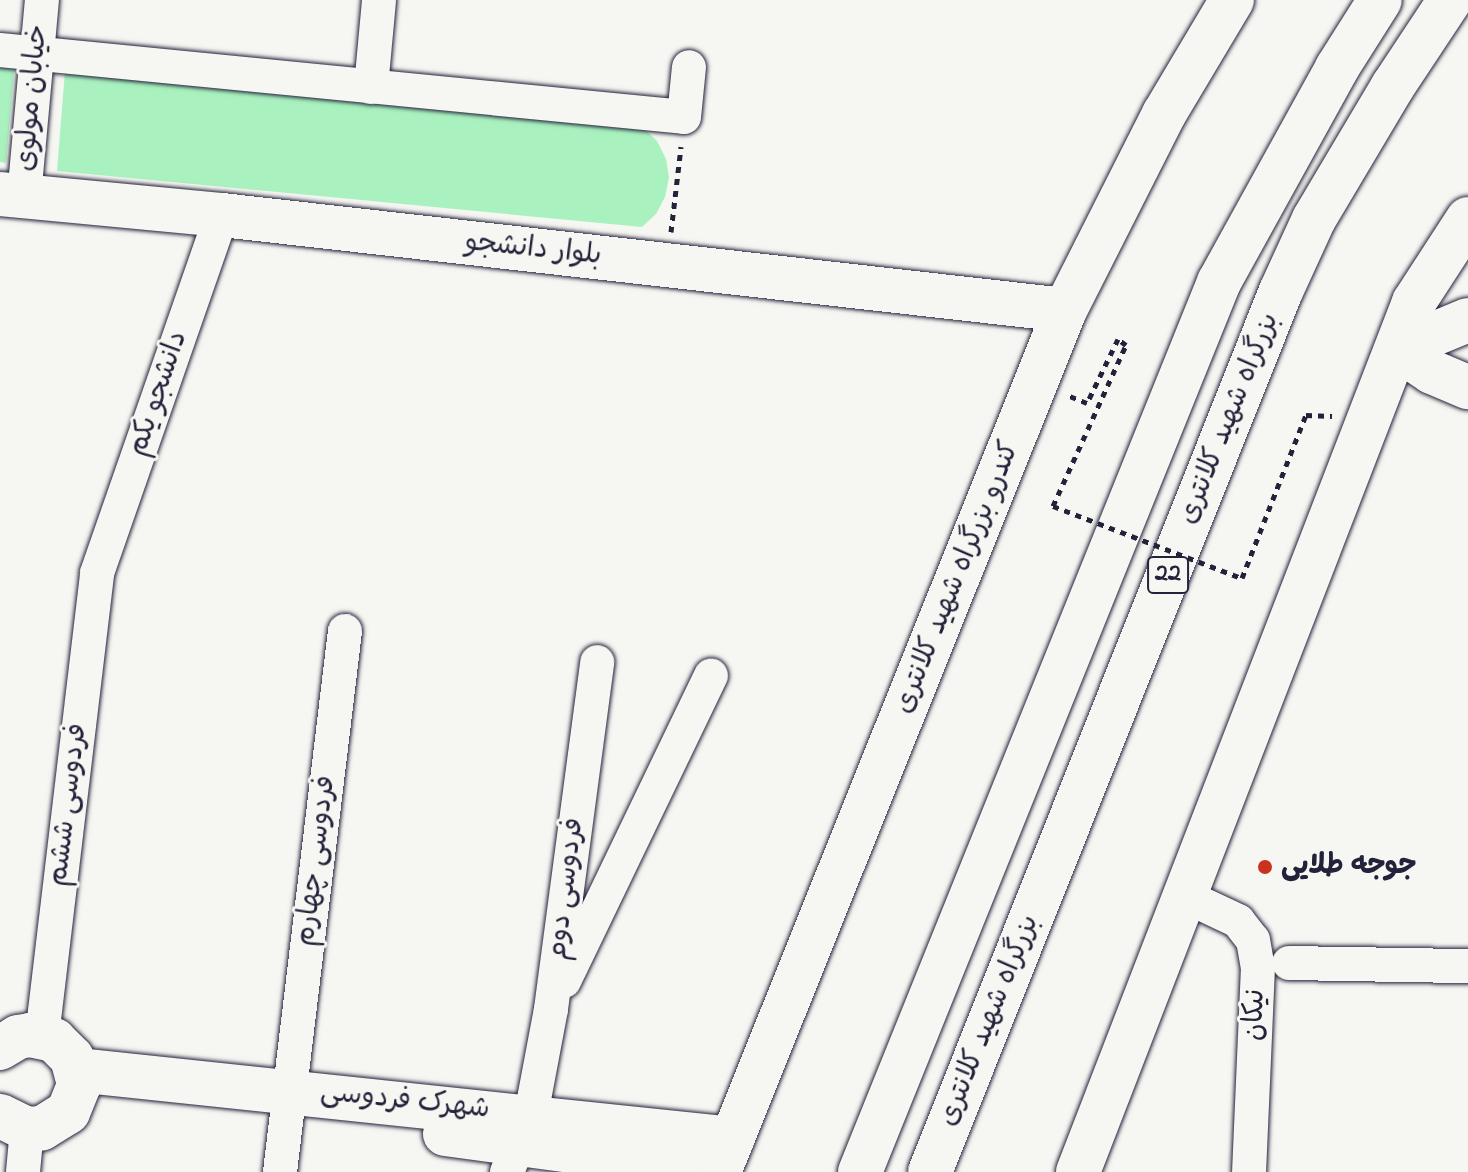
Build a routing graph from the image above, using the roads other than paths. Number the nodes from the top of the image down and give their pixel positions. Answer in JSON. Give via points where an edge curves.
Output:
{"nodes":[{"id":1,"x":42,"y":0,"type":"edge"},
{"id":2,"x":379,"y":0,"type":"edge"},
{"id":3,"x":1232,"y":0,"type":"edge"},
{"id":4,"x":1380,"y":0,"type":"edge"},
{"id":5,"x":1450,"y":0,"type":"edge"},
{"id":6,"x":0,"y":50,"type":"edge"},
{"id":7,"x":37,"y":54,"type":"junction"},
{"id":8,"x":689,"y":67,"type":"dead end"},
{"id":9,"x":371,"y":87,"type":"junction"},
{"id":10,"x":12,"y":196,"type":"edge"},
{"id":11,"x":222,"y":215,"type":"junction"},
{"id":12,"x":1468,"y":219,"type":"edge"},
{"id":13,"x":1065,"y":310,"type":"junction"},
{"id":14,"x":1468,"y":320,"type":"edge"},
{"id":15,"x":1398,"y":349,"type":"junction"},
{"id":16,"x":1468,"y":387,"type":"edge"},
{"id":17,"x":97,"y":573,"type":"joint"},
{"id":18,"x":345,"y":631,"type":"dead end"},
{"id":19,"x":597,"y":662,"type":"dead end"},
{"id":20,"x":711,"y":675,"type":"dead end"},
{"id":21,"x":1185,"y":896,"type":"junction"},
{"id":22,"x":1289,"y":963,"type":"dead end"},
{"id":23,"x":1468,"y":966,"type":"edge"},
{"id":24,"x":551,"y":1009,"type":"junction"},
{"id":25,"x":42,"y":1036,"type":"junction"},
{"id":26,"x":0,"y":1048,"type":"edge"},
{"id":27,"x":77,"y":1082,"type":"junction"},
{"id":28,"x":289,"y":1101,"type":"junction"},
{"id":29,"x":13,"y":1122,"type":"edge"},
{"id":30,"x":519,"y":1144,"type":"edge"},
{"id":31,"x":725,"y":1155,"type":"edge"},
{"id":32,"x":23,"y":1172,"type":"edge"},
{"id":33,"x":280,"y":1172,"type":"edge"},
{"id":34,"x":695,"y":1172,"type":"edge"},
{"id":35,"x":860,"y":1172,"type":"edge"},
{"id":36,"x":930,"y":1172,"type":"edge"},
{"id":37,"x":1078,"y":1172,"type":"edge"},
{"id":38,"x":1249,"y":1172,"type":"edge"}],
"edges":[{"from":1,"to":7,"type":"street","name":"خیابان مولوی"},
{"from":2,"to":9,"type":"street"},
{"from":3,"to":13,"type":"main road","name":"کندرو بزرگراه شهید کلانتری","via":[[1164,114]]},
{"from":4,"to":35,"type":"main road","number":"22","via":[[1219,282]]},
{"from":5,"to":36,"type":"main road","name":"بزرگراه شهید کلانتری","number":"22","via":[[1314,219],[1281,291]]},
{"from":6,"to":7,"type":"street"},
{"from":7,"to":9,"type":"street"},
{"from":7,"to":10,"type":"street","name":"خیابان مولوی"},
{"from":8,"to":9,"type":"street","via":[[684,117]]},
{"from":10,"to":11,"type":"main road","name":"بلوار دانشجو"},
{"from":11,"to":13,"type":"main road","name":"بلوار دانشجو"},
{"from":11,"to":17,"type":"street","name":"دانشجو یکم"},
{"from":12,"to":15,"type":"main road","via":[[1414,302]]},
{"from":13,"to":31,"type":"main road","name":"کندرو بزرگراه شهید کلانتری"},
{"from":14,"to":15,"type":"main road"},
{"from":15,"to":16,"type":"main road"},
{"from":15,"to":21,"type":"main road"},
{"from":17,"to":25,"type":"street","name":"فردوسی ششم"},
{"from":18,"to":28,"type":"street","name":"فردوسی چهارم"},
{"from":19,"to":24,"type":"street","name":"فردوسی دوم"},
{"from":20,"to":24,"type":"street"},
{"from":21,"to":37,"type":"main road"},
{"from":21,"to":38,"type":"street","name":"نیکان","via":[[1238,921],[1253,940],[1258,967]]},
{"from":22,"to":23,"type":"street"},
{"from":24,"to":30,"type":"street","name":"فردوسی دوم"},
{"from":25,"to":26,"type":"main road","via":[[18,1037]]},
{"from":25,"to":27,"type":"main road","via":[[64,1048]]},
{"from":27,"to":28,"type":"main road","name":"شهرک فردوسی"},
{"from":27,"to":29,"type":"main road","via":[[68,1112],[56,1122]]},
{"from":28,"to":30,"type":"main road","name":"شهرک فردوسی"},
{"from":28,"to":33,"type":"street","name":"فردوسی چهارم"},
{"from":29,"to":32,"type":"street"},
{"from":30,"to":31,"type":"main road","name":"شهرک فردوسی"},
{"from":30,"to":34,"type":"main road","name":"شهرک فردوسی"}]}
